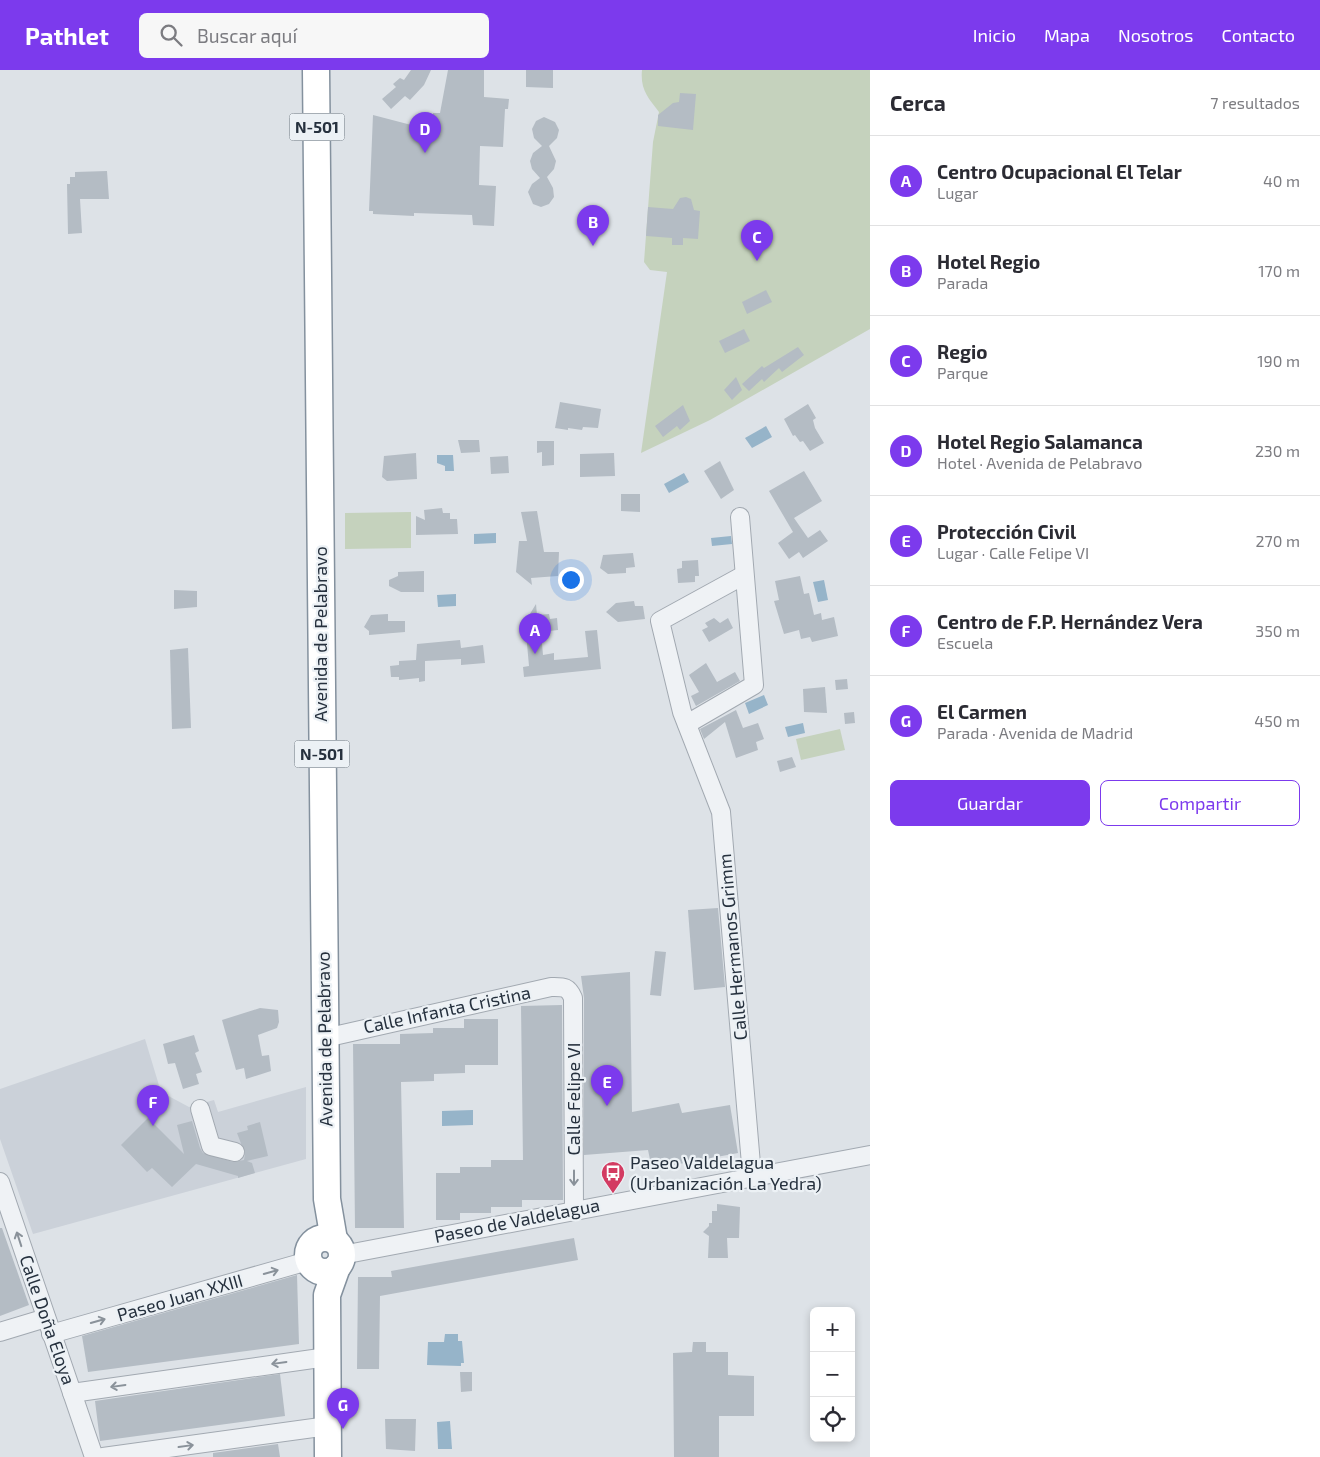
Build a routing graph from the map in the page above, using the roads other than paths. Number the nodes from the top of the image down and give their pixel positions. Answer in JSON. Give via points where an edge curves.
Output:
{"nodes":[{"id":1,"x":316,"y":70,"type":"edge"},
{"id":2,"x":740,"y":517,"type":"dead end"},
{"id":3,"x":744,"y":575,"type":"junction"},
{"id":4,"x":687,"y":724,"type":"junction"},
{"id":5,"x":569,"y":990,"type":"joint"},
{"id":6,"x":325,"y":1038,"type":"junction"},
{"id":7,"x":200,"y":1109,"type":"dead end"},
{"id":8,"x":235,"y":1152,"type":"dead end"},
{"id":9,"x":870,"y":1155,"type":"edge"},
{"id":10,"x":752,"y":1176,"type":"junction"},
{"id":11,"x":0,"y":1182,"type":"edge"},
{"id":12,"x":574,"y":1210,"type":"junction"},
{"id":13,"x":326,"y":1255,"type":"junction"},
{"id":14,"x":48,"y":1326,"type":"junction"},
{"id":15,"x":0,"y":1332,"type":"edge"},
{"id":16,"x":327,"y":1357,"type":"junction"},
{"id":17,"x":72,"y":1393,"type":"junction"},
{"id":18,"x":328,"y":1426,"type":"junction"},
{"id":19,"x":94,"y":1457,"type":"edge"},
{"id":20,"x":103,"y":1457,"type":"edge"},
{"id":21,"x":328,"y":1457,"type":"edge"}],
"edges":[{"from":1,"to":6,"type":"highway","name":"Avenida de Pelabravo","number":"N-501"},
{"from":2,"to":3,"type":"street"},
{"from":3,"to":4,"type":"street","via":[[754,685]]},
{"from":3,"to":4,"type":"street","name":"Calle Hermanos Grimm","via":[[660,621]]},
{"from":4,"to":10,"type":"street","name":"Calle Hermanos Grimm","via":[[721,812]]},
{"from":5,"to":6,"type":"street","name":"Calle Infanta Cristina","via":[[564,986],[551,987]]},
{"from":5,"to":12,"type":"street","name":"Calle Felipe VI","one_way":true,"via":[[573,998]]},
{"from":6,"to":13,"type":"highway","name":"Avenida de Pelabravo","number":"N-501"},
{"from":7,"to":8,"type":"street","via":[[211,1146]]},
{"from":9,"to":10,"type":"street","name":"Paseo de Valdelagua"},
{"from":10,"to":12,"type":"street","name":"Paseo de Valdelagua"},
{"from":14,"to":11,"type":"street","name":"Calle Doña Eloya","one_way":true},
{"from":12,"to":13,"type":"street","name":"Paseo de Valdelagua"},
{"from":14,"to":13,"type":"street","name":"Paseo Juan XXIII","one_way":true},
{"from":13,"to":16,"type":"highway"},
{"from":14,"to":15,"type":"street","name":"Paseo Juan XXIII"},
{"from":14,"to":17,"type":"street","name":"Calle Doña Eloya"},
{"from":16,"to":17,"type":"street","one_way":true},
{"from":16,"to":18,"type":"highway"},
{"from":17,"to":19,"type":"street","name":"Calle Doña Eloya"},
{"from":20,"to":18,"type":"street","one_way":true},
{"from":18,"to":21,"type":"highway"}]}
